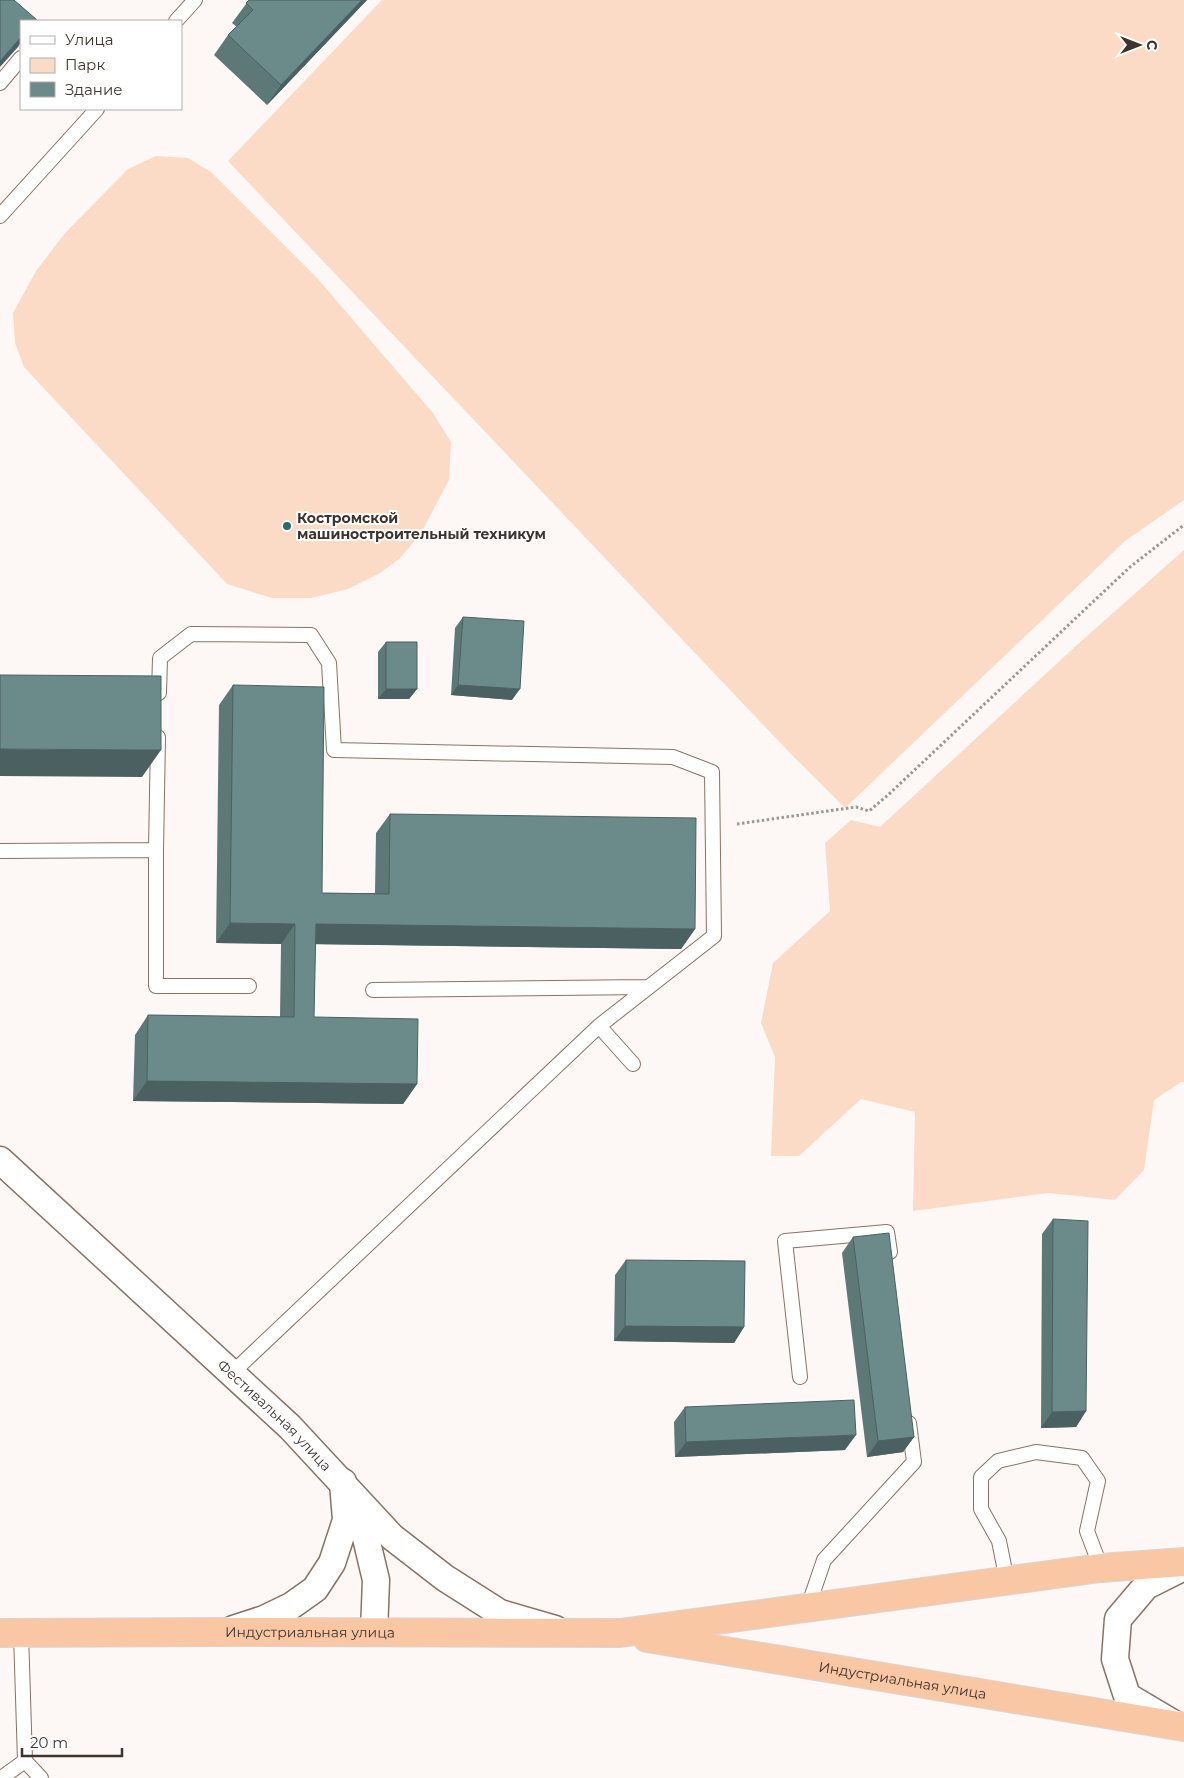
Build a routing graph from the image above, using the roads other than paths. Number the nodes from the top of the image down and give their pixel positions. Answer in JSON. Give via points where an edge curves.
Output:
{"nodes":[{"id":1,"x":195,"y":0,"type":"edge"},
{"id":2,"x":177,"y":20,"type":"edge"},
{"id":3,"x":20,"y":59,"type":"edge"},
{"id":4,"x":0,"y":83,"type":"edge"},
{"id":5,"x":96,"y":110,"type":"edge"},
{"id":6,"x":0,"y":216,"type":"edge"},
{"id":7,"x":159,"y":706,"type":"edge"},
{"id":8,"x":158,"y":725,"type":"edge"},
{"id":9,"x":156,"y":850,"type":"junction"},
{"id":10,"x":0,"y":851,"type":"edge"},
{"id":11,"x":250,"y":986,"type":"dead end"},
{"id":12,"x":647,"y":987,"type":"junction"},
{"id":13,"x":373,"y":990,"type":"dead end"},
{"id":14,"x":599,"y":1026,"type":"junction"},
{"id":15,"x":633,"y":1064,"type":"dead end"},
{"id":16,"x":0,"y":1160,"type":"edge"},
{"id":17,"x":891,"y":1261,"type":"edge"},
{"id":18,"x":232,"y":1373,"type":"junction"},
{"id":19,"x":800,"y":1377,"type":"dead end"},
{"id":20,"x":907,"y":1405,"type":"edge"},
{"id":21,"x":343,"y":1482,"type":"junction"},
{"id":22,"x":1184,"y":1562,"type":"edge"},
{"id":23,"x":1184,"y":1567,"type":"edge"},
{"id":24,"x":1101,"y":1568,"type":"junction"},
{"id":25,"x":1007,"y":1581,"type":"junction"},
{"id":26,"x":808,"y":1607,"type":"junction"},
{"id":27,"x":226,"y":1632,"type":"junction"},
{"id":28,"x":374,"y":1632,"type":"junction"},
{"id":29,"x":11,"y":1633,"type":"edge"},
{"id":30,"x":570,"y":1633,"type":"junction"},
{"id":31,"x":620,"y":1633,"type":"junction"},
{"id":32,"x":1181,"y":1727,"type":"edge"},
{"id":33,"x":25,"y":1761,"type":"junction"},
{"id":34,"x":1,"y":1778,"type":"edge"},
{"id":35,"x":41,"y":1778,"type":"edge"}],
"edges":[{"from":1,"to":2,"type":"lane"},
{"from":3,"to":4,"type":"lane"},
{"from":5,"to":6,"type":"lane"},
{"from":7,"to":12,"type":"lane","via":[[160,658],[191,634],[310,635],[329,663],[334,750],[673,757],[712,772],[714,936]]},
{"from":8,"to":9,"type":"lane"},
{"from":9,"to":10,"type":"lane"},
{"from":9,"to":11,"type":"lane","via":[[156,986]]},
{"from":12,"to":13,"type":"lane"},
{"from":12,"to":14,"type":"lane"},
{"from":14,"to":15,"type":"lane"},
{"from":14,"to":18,"type":"lane"},
{"from":16,"to":18,"type":"street","name":"Фестивальная улица"},
{"from":17,"to":19,"type":"lane","via":[[888,1232],[785,1241]]},
{"from":18,"to":21,"type":"street","name":"Фестивальная улица","via":[[290,1426]]},
{"from":20,"to":26,"type":"lane","via":[[914,1462],[824,1560]]},
{"from":21,"to":27,"type":"street","via":[[346,1520],[332,1563],[315,1590],[264,1619]]},
{"from":21,"to":28,"type":"street","via":[[360,1517],[376,1580]]},
{"from":21,"to":30,"type":"street","name":"Фестивальная улица","via":[[392,1537],[445,1578],[500,1613]]},
{"from":22,"to":24,"type":"highway","name":"Индустриальная улица"},
{"from":23,"to":32,"type":"street","via":[[1146,1586],[1118,1619],[1114,1659],[1127,1696]]},
{"from":24,"to":25,"type":"highway","name":"Индустриальная улица"},
{"from":24,"to":25,"type":"lane","via":[[1087,1531],[1098,1481],[1082,1458],[1036,1452],[998,1461],[981,1477],[981,1509],[999,1540]]},
{"from":25,"to":26,"type":"highway","name":"Индустриальная улица"},
{"from":26,"to":31,"type":"highway","name":"Индустриальная улица"},
{"from":27,"to":28,"type":"highway","name":"Индустриальная улица"},
{"from":27,"to":29,"type":"highway","name":"Индустриальная улица"},
{"from":28,"to":30,"type":"highway","name":"Индустриальная улица"},
{"from":29,"to":33,"type":"lane"},
{"from":30,"to":31,"type":"highway","name":"Индустриальная улица"},
{"from":31,"to":32,"type":"highway","name":"Индустриальная улица"},
{"from":33,"to":34,"type":"lane"},
{"from":33,"to":35,"type":"lane"}]}
